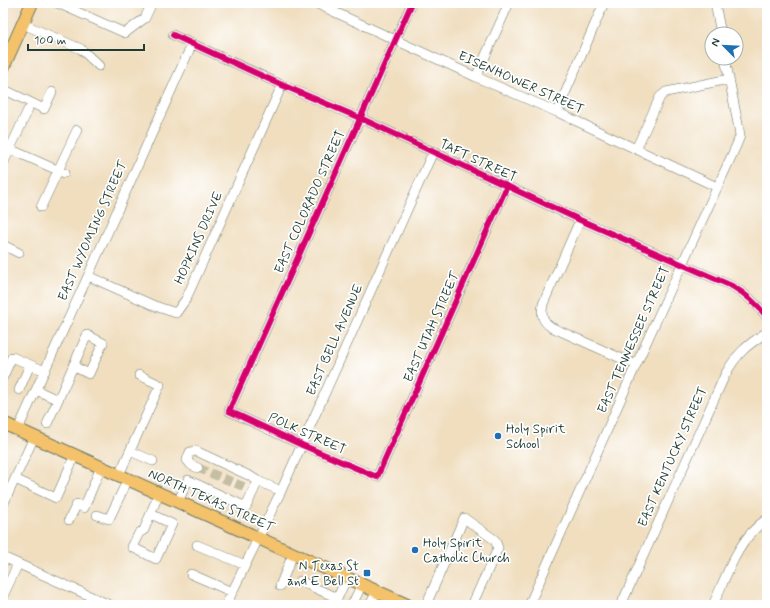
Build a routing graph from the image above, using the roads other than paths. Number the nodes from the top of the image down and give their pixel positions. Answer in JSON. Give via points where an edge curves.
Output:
{"nodes":[{"id":1,"x":32,"y":3,"type":"edge"},
{"id":2,"x":57,"y":3,"type":"edge"},
{"id":3,"x":152,"y":3,"type":"edge"},
{"id":4,"x":317,"y":3,"type":"edge"},
{"id":5,"x":412,"y":3,"type":"edge"},
{"id":6,"x":509,"y":3,"type":"edge"},
{"id":7,"x":604,"y":3,"type":"edge"},
{"id":8,"x":715,"y":3,"type":"edge"},
{"id":9,"x":23,"y":24,"type":"junction"},
{"id":10,"x":719,"y":26,"type":"edge"},
{"id":11,"x":173,"y":35,"type":"dead end"},
{"id":12,"x":396,"y":40,"type":"junction"},
{"id":13,"x":192,"y":44,"type":"junction"},
{"id":14,"x":6,"y":53,"type":"edge"},
{"id":15,"x":99,"y":66,"type":"dead end"},
{"id":16,"x":727,"y":66,"type":"edge"},
{"id":17,"x":3,"y":68,"type":"edge"},
{"id":18,"x":476,"y":77,"type":"junction"},
{"id":19,"x":729,"y":79,"type":"junction"},
{"id":20,"x":282,"y":85,"type":"junction"},
{"id":21,"x":3,"y":89,"type":"edge"},
{"id":22,"x":52,"y":92,"type":"dead end"},
{"id":23,"x":28,"y":110,"type":"dead end"},
{"id":24,"x":557,"y":112,"type":"junction"},
{"id":25,"x":360,"y":118,"type":"junction"},
{"id":26,"x":77,"y":130,"type":"dead end"},
{"id":27,"x":6,"y":147,"type":"edge"},
{"id":28,"x":636,"y":149,"type":"junction"},
{"id":29,"x":433,"y":152,"type":"junction"},
{"id":30,"x":3,"y":164,"type":"edge"},
{"id":31,"x":61,"y":172,"type":"junction"},
{"id":32,"x":507,"y":186,"type":"junction"},
{"id":33,"x":717,"y":187,"type":"junction"},
{"id":34,"x":40,"y":207,"type":"dead end"},
{"id":35,"x":580,"y":220,"type":"junction"},
{"id":36,"x":3,"y":245,"type":"edge"},
{"id":37,"x":19,"y":253,"type":"dead end"},
{"id":38,"x":683,"y":264,"type":"junction"},
{"id":39,"x":88,"y":276,"type":"junction"},
{"id":40,"x":767,"y":316,"type":"edge"},
{"id":41,"x":767,"y":332,"type":"edge"},
{"id":42,"x":30,"y":365,"type":"junction"},
{"id":43,"x":636,"y":365,"type":"junction"},
{"id":44,"x":73,"y":366,"type":"dead end"},
{"id":45,"x":45,"y":371,"type":"junction"},
{"id":46,"x":139,"y":375,"type":"dead end"},
{"id":47,"x":3,"y":377,"type":"edge"},
{"id":48,"x":19,"y":390,"type":"dead end"},
{"id":49,"x":36,"y":390,"type":"junction"},
{"id":50,"x":58,"y":400,"type":"junction"},
{"id":51,"x":229,"y":411,"type":"joint"},
{"id":52,"x":3,"y":423,"type":"edge"},
{"id":53,"x":46,"y":424,"type":"dead end"},
{"id":54,"x":18,"y":429,"type":"junction"},
{"id":55,"x":34,"y":437,"type":"junction"},
{"id":56,"x":302,"y":445,"type":"junction"},
{"id":57,"x":130,"y":451,"type":"junction"},
{"id":58,"x":75,"y":455,"type":"junction"},
{"id":59,"x":153,"y":461,"type":"dead end"},
{"id":60,"x":101,"y":467,"type":"junction"},
{"id":61,"x":198,"y":468,"type":"tunnel mouth"},
{"id":62,"x":124,"y":477,"type":"junction"},
{"id":63,"x":377,"y":477,"type":"joint"},
{"id":64,"x":14,"y":479,"type":"junction"},
{"id":65,"x":258,"y":482,"type":"junction"},
{"id":66,"x":7,"y":487,"type":"edge"},
{"id":67,"x":281,"y":491,"type":"junction"},
{"id":68,"x":159,"y":493,"type":"junction"},
{"id":69,"x":178,"y":502,"type":"junction"},
{"id":70,"x":3,"y":505,"type":"edge"},
{"id":71,"x":151,"y":514,"type":"junction"},
{"id":72,"x":97,"y":515,"type":"dead end"},
{"id":73,"x":767,"y":519,"type":"edge"},
{"id":74,"x":69,"y":520,"type":"dead end"},
{"id":75,"x":259,"y":538,"type":"junction"},
{"id":76,"x":197,"y":545,"type":"dead end"},
{"id":77,"x":293,"y":554,"type":"junction"},
{"id":78,"x":3,"y":557,"type":"edge"},
{"id":79,"x":18,"y":564,"type":"junction"},
{"id":80,"x":245,"y":565,"type":"junction"},
{"id":81,"x":191,"y":574,"type":"dead end"},
{"id":82,"x":347,"y":578,"type":"junction"},
{"id":83,"x":300,"y":581,"type":"dead end"},
{"id":84,"x":362,"y":584,"type":"junction"},
{"id":85,"x":280,"y":586,"type":"dead end"},
{"id":86,"x":377,"y":591,"type":"junction"},
{"id":87,"x":232,"y":592,"type":"junction"},
{"id":88,"x":3,"y":596,"type":"edge"},
{"id":89,"x":335,"y":601,"type":"edge"},
{"id":90,"x":110,"y":605,"type":"edge"},
{"id":91,"x":226,"y":605,"type":"edge"},
{"id":92,"x":352,"y":605,"type":"edge"},
{"id":93,"x":370,"y":605,"type":"edge"},
{"id":94,"x":407,"y":605,"type":"edge"},
{"id":95,"x":426,"y":605,"type":"edge"},
{"id":96,"x":472,"y":605,"type":"edge"},
{"id":97,"x":529,"y":605,"type":"edge"},
{"id":98,"x":621,"y":605,"type":"edge"},
{"id":99,"x":713,"y":605,"type":"edge"}],
"edges":[{"from":1,"to":9,"type":"main road"},
{"from":2,"to":3,"type":"street","via":[[125,33],[145,18]]},
{"from":4,"to":12,"type":"street","name":"EISENHOWER STREET"},
{"from":5,"to":12,"type":"street","name":"EAST COLORADO STREET"},
{"from":6,"to":18,"type":"street"},
{"from":7,"to":24,"type":"street"},
{"from":8,"to":10,"type":"street"},
{"from":9,"to":14,"type":"main road"},
{"from":9,"to":15,"type":"street","via":[[81,49]]},
{"from":11,"to":13,"type":"street","name":"TAFT STREET"},
{"from":12,"to":18,"type":"street","name":"EISENHOWER STREET"},
{"from":12,"to":25,"type":"street","name":"EAST COLORADO STREET"},
{"from":13,"to":20,"type":"street","name":"TAFT STREET"},
{"from":13,"to":39,"type":"street","name":"EAST WYOMING STREET"},
{"from":14,"to":17,"type":"main road"},
{"from":16,"to":19,"type":"street","name":"EAST TENNESSEE STREET"},
{"from":18,"to":24,"type":"street","name":"EISENHOWER STREET"},
{"from":19,"to":28,"type":"street","via":[[666,92],[660,96]]},
{"from":19,"to":33,"type":"street","name":"EAST TENNESSEE STREET","via":[[740,136]]},
{"from":20,"to":25,"type":"street","name":"TAFT STREET"},
{"from":20,"to":39,"type":"street","name":"HOPKINS DRIVE","via":[[186,299],[176,313]]},
{"from":21,"to":22,"type":"street","via":[[44,109]]},
{"from":23,"to":27,"type":"street"},
{"from":24,"to":28,"type":"street","name":"EISENHOWER STREET"},
{"from":25,"to":29,"type":"street","name":"TAFT STREET"},
{"from":25,"to":51,"type":"street","name":"EAST COLORADO STREET"},
{"from":26,"to":31,"type":"street"},
{"from":27,"to":30,"type":"street"},
{"from":27,"to":31,"type":"street"},
{"from":28,"to":33,"type":"street","name":"EISENHOWER STREET"},
{"from":29,"to":32,"type":"street","name":"TAFT STREET"},
{"from":29,"to":56,"type":"street","name":"EAST BELL AVENUE"},
{"from":31,"to":34,"type":"street"},
{"from":32,"to":35,"type":"street","name":"TAFT STREET"},
{"from":32,"to":63,"type":"street","name":"EAST UTAH STREET"},
{"from":33,"to":38,"type":"street","name":"EAST TENNESSEE STREET"},
{"from":35,"to":38,"type":"street","name":"TAFT STREET"},
{"from":35,"to":43,"type":"street","via":[[543,304],[542,318],[551,327]]},
{"from":36,"to":37,"type":"street"},
{"from":38,"to":40,"type":"street","name":"TAFT STREET","via":[[744,293]]},
{"from":38,"to":43,"type":"street","name":"EAST TENNESSEE STREET"},
{"from":39,"to":45,"type":"street","name":"EAST WYOMING STREET"},
{"from":41,"to":98,"type":"street","name":"EAST KENTUCKY STREET","via":[[745,347],[724,375]]},
{"from":42,"to":45,"type":"street"},
{"from":42,"to":47,"type":"street","via":[[12,357]]},
{"from":42,"to":48,"type":"street"},
{"from":43,"to":97,"type":"street","name":"EAST TENNESSEE STREET"},
{"from":44,"to":50,"type":"street"},
{"from":45,"to":49,"type":"street","name":"EAST WYOMING STREET"},
{"from":46,"to":57,"type":"street","via":[[160,385]]},
{"from":49,"to":50,"type":"street"},
{"from":49,"to":54,"type":"street","name":"EAST WYOMING STREET"},
{"from":50,"to":53,"type":"street"},
{"from":51,"to":56,"type":"street","name":"POLK STREET"},
{"from":52,"to":54,"type":"main road","name":"NORTH TEXAS STREET"},
{"from":54,"to":55,"type":"main road","name":"NORTH TEXAS STREET"},
{"from":55,"to":58,"type":"main road","name":"NORTH TEXAS STREET"},
{"from":55,"to":64,"type":"street"},
{"from":56,"to":63,"type":"street","name":"POLK STREET"},
{"from":56,"to":67,"type":"street","name":"EAST BELL AVENUE"},
{"from":57,"to":59,"type":"street"},
{"from":57,"to":62,"type":"street"},
{"from":58,"to":60,"type":"main road","name":"NORTH TEXAS STREET"},
{"from":58,"to":64,"type":"street","via":[[56,498]]},
{"from":60,"to":62,"type":"main road","name":"NORTH TEXAS STREET"},
{"from":60,"to":74,"type":"street","via":[[84,508],[77,504]]},
{"from":61,"to":65,"type":"street","via":[[187,460],[190,452],[196,451]]},
{"from":62,"to":68,"type":"main road","name":"NORTH TEXAS STREET"},
{"from":62,"to":72,"type":"street","via":[[109,519]]},
{"from":64,"to":66,"type":"street"},
{"from":65,"to":67,"type":"street"},
{"from":65,"to":69,"type":"street","via":[[251,490],[246,507],[188,480]]},
{"from":66,"to":70,"type":"street"},
{"from":67,"to":75,"type":"street","name":"EAST BELL AVENUE"},
{"from":68,"to":69,"type":"main road","name":"NORTH TEXAS STREET"},
{"from":68,"to":71,"type":"street"},
{"from":69,"to":75,"type":"main road","name":"NORTH TEXAS STREET"},
{"from":71,"to":71,"type":"street","via":[[144,530],[139,533],[132,546],[156,559],[172,524]]},
{"from":73,"to":99,"type":"street","via":[[740,546]]},
{"from":75,"to":77,"type":"main road","name":"NORTH TEXAS STREET"},
{"from":75,"to":80,"type":"street","name":"EAST BELL AVENUE"},
{"from":76,"to":80,"type":"street"},
{"from":77,"to":82,"type":"main road","name":"NORTH TEXAS STREET"},
{"from":77,"to":85,"type":"street"},
{"from":78,"to":79,"type":"street"},
{"from":79,"to":88,"type":"street"},
{"from":79,"to":90,"type":"street"},
{"from":80,"to":87,"type":"street","name":"EAST BELL AVENUE"},
{"from":81,"to":87,"type":"street"},
{"from":82,"to":84,"type":"main road","name":"NORTH TEXAS STREET"},
{"from":82,"to":89,"type":"street"},
{"from":83,"to":89,"type":"street"},
{"from":84,"to":86,"type":"main road","name":"NORTH TEXAS STREET"},
{"from":84,"to":92,"type":"street"},
{"from":86,"to":93,"type":"street"},
{"from":86,"to":94,"type":"main road","name":"NORTH TEXAS STREET"},
{"from":87,"to":91,"type":"street","name":"EAST BELL AVENUE"},
{"from":95,"to":96,"type":"street","via":[[464,518],[495,540],[498,548]]}]}
